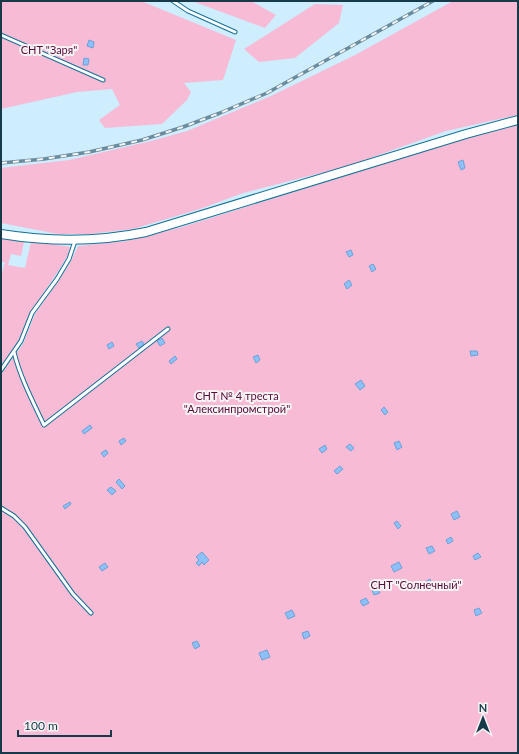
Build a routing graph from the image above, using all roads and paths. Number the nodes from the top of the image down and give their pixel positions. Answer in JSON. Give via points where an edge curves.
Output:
{"nodes":[{"id":1,"x":173,"y":1,"type":"edge"},
{"id":2,"x":235,"y":32,"type":"dead end"},
{"id":3,"x":1,"y":36,"type":"edge"},
{"id":4,"x":103,"y":80,"type":"dead end"},
{"id":5,"x":518,"y":120,"type":"edge"},
{"id":6,"x":1,"y":234,"type":"edge"},
{"id":7,"x":75,"y":241,"type":"junction"},
{"id":8,"x":168,"y":329,"type":"dead end"},
{"id":9,"x":14,"y":352,"type":"junction"},
{"id":10,"x":1,"y":370,"type":"edge"},
{"id":11,"x":1,"y":508,"type":"edge"},
{"id":12,"x":91,"y":613,"type":"dead end"}],
"edges":[{"from":1,"to":2,"type":"lane","via":[[188,12]]},
{"from":3,"to":4,"type":"lane"},
{"from":5,"to":7,"type":"main road","via":[[146,232],[124,237]]},
{"from":6,"to":7,"type":"main road"},
{"from":7,"to":9,"type":"lane","via":[[69,259],[32,313],[21,342]]},
{"from":8,"to":9,"type":"lane","via":[[44,425]]},
{"from":9,"to":10,"type":"lane"},
{"from":11,"to":12,"type":"lane","via":[[25,527],[73,594]]}]}
